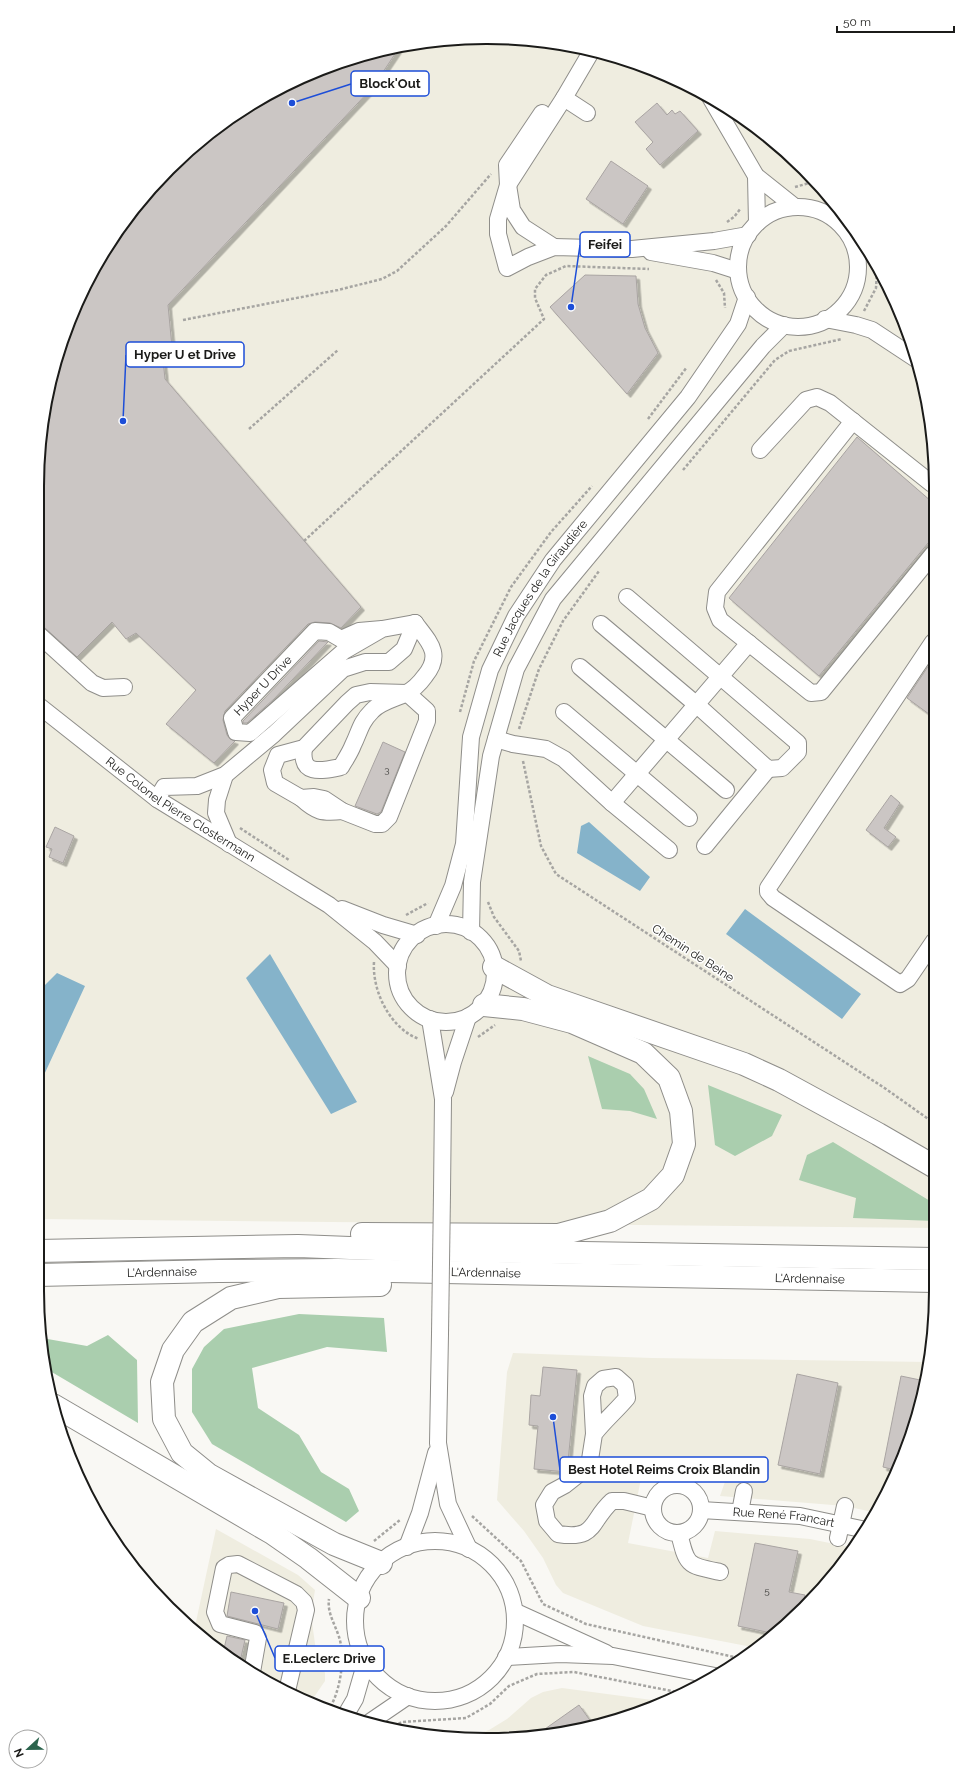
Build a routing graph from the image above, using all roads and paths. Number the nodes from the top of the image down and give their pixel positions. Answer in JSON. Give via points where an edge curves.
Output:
{"nodes":[{"id":1,"x":589,"y":57,"type":"edge"},
{"id":2,"x":564,"y":98,"type":"junction"},
{"id":3,"x":717,"y":109,"type":"edge"},
{"id":4,"x":587,"y":113,"type":"dead end"},
{"id":5,"x":495,"y":170,"type":"dead end"},
{"id":6,"x":756,"y":176,"type":"junction"},
{"id":7,"x":508,"y":185,"type":"junction"},
{"id":8,"x":824,"y":200,"type":"edge"},
{"id":9,"x":795,"y":207,"type":"junction"},
{"id":10,"x":815,"y":210,"type":"junction"},
{"id":11,"x":841,"y":221,"type":"edge"},
{"id":12,"x":752,"y":229,"type":"junction"},
{"id":13,"x":848,"y":233,"type":"edge"},
{"id":14,"x":554,"y":247,"type":"junction"},
{"id":15,"x":632,"y":249,"type":"junction"},
{"id":16,"x":650,"y":269,"type":"dead end"},
{"id":17,"x":738,"y":271,"type":"junction"},
{"id":18,"x":877,"y":278,"type":"edge"},
{"id":19,"x":747,"y":297,"type":"junction"},
{"id":20,"x":825,"y":319,"type":"junction"},
{"id":21,"x":183,"y":320,"type":"dead end"},
{"id":22,"x":784,"y":325,"type":"junction"},
{"id":23,"x":856,"y":325,"type":"junction"},
{"id":24,"x":338,"y":350,"type":"dead end"},
{"id":25,"x":908,"y":353,"type":"edge"},
{"id":26,"x":853,"y":421,"type":"junction"},
{"id":27,"x":249,"y":429,"type":"dead end"},
{"id":28,"x":760,"y":450,"type":"dead end"},
{"id":29,"x":929,"y":481,"type":"edge"},
{"id":30,"x":304,"y":541,"type":"dead end"},
{"id":31,"x":929,"y":559,"type":"edge"},
{"id":32,"x":627,"y":597,"type":"dead end"},
{"id":33,"x":415,"y":623,"type":"junction"},
{"id":34,"x":601,"y":624,"type":"dead end"},
{"id":35,"x":382,"y":629,"type":"junction"},
{"id":36,"x":44,"y":639,"type":"edge"},
{"id":37,"x":749,"y":643,"type":"junction"},
{"id":38,"x":929,"y":648,"type":"edge"},
{"id":39,"x":580,"y":667,"type":"dead end"},
{"id":40,"x":721,"y":676,"type":"junction"},
{"id":41,"x":124,"y":688,"type":"dead end"},
{"id":42,"x":407,"y":693,"type":"junction"},
{"id":43,"x":697,"y":704,"type":"junction"},
{"id":44,"x":44,"y":711,"type":"edge"},
{"id":45,"x":564,"y":712,"type":"dead end"},
{"id":46,"x":496,"y":739,"type":"junction"},
{"id":47,"x":666,"y":740,"type":"junction"},
{"id":48,"x":513,"y":744,"type":"junction"},
{"id":49,"x":304,"y":748,"type":"junction"},
{"id":50,"x":768,"y":768,"type":"junction"},
{"id":51,"x":637,"y":774,"type":"junction"},
{"id":52,"x":225,"y":775,"type":"junction"},
{"id":53,"x":726,"y":790,"type":"dead end"},
{"id":54,"x":157,"y":799,"type":"junction"},
{"id":55,"x":612,"y":803,"type":"junction"},
{"id":56,"x":689,"y":818,"type":"dead end"},
{"id":57,"x":228,"y":844,"type":"junction"},
{"id":58,"x":705,"y":846,"type":"dead end"},
{"id":59,"x":669,"y":850,"type":"dead end"},
{"id":60,"x":329,"y":905,"type":"junction"},
{"id":61,"x":436,"y":926,"type":"junction"},
{"id":62,"x":472,"y":932,"type":"junction"},
{"id":63,"x":417,"y":935,"type":"junction"},
{"id":64,"x":929,"y":948,"type":"edge"},
{"id":65,"x":398,"y":966,"type":"junction"},
{"id":66,"x":494,"y":967,"type":"junction"},
{"id":67,"x":476,"y":1011,"type":"junction"},
{"id":68,"x":430,"y":1020,"type":"junction"},
{"id":69,"x":443,"y":1099,"type":"junction"},
{"id":70,"x":929,"y":1119,"type":"edge"},
{"id":71,"x":929,"y":1164,"type":"edge"},
{"id":72,"x":298,"y":1246,"type":"junction"},
{"id":73,"x":44,"y":1251,"type":"edge"},
{"id":74,"x":929,"y":1259,"type":"edge"},
{"id":75,"x":515,"y":1272,"type":"junction"},
{"id":76,"x":44,"y":1275,"type":"edge"},
{"id":77,"x":929,"y":1281,"type":"edge"},
{"id":78,"x":60,"y":1409,"type":"edge"},
{"id":79,"x":594,"y":1434,"type":"dead end"},
{"id":80,"x":438,"y":1443,"type":"junction"},
{"id":81,"x":744,"y":1491,"type":"dead end"},
{"id":82,"x":844,"y":1506,"type":"dead end"},
{"id":83,"x":653,"y":1508,"type":"junction"},
{"id":84,"x":701,"y":1510,"type":"junction"},
{"id":85,"x":452,"y":1512,"type":"junction"},
{"id":86,"x":740,"y":1512,"type":"junction"},
{"id":87,"x":420,"y":1513,"type":"junction"},
{"id":88,"x":858,"y":1530,"type":"edge"},
{"id":89,"x":839,"y":1531,"type":"junction"},
{"id":90,"x":679,"y":1533,"type":"junction"},
{"id":91,"x":407,"y":1547,"type":"junction"},
{"id":92,"x":469,"y":1549,"type":"junction"},
{"id":93,"x":357,"y":1554,"type":"junction"},
{"id":94,"x":381,"y":1563,"type":"junction"},
{"id":95,"x":720,"y":1572,"type":"dead end"},
{"id":96,"x":339,"y":1582,"type":"junction"},
{"id":97,"x":359,"y":1598,"type":"junction"},
{"id":98,"x":516,"y":1612,"type":"junction"},
{"id":99,"x":613,"y":1656,"type":"junction"},
{"id":100,"x":506,"y":1657,"type":"junction"},
{"id":101,"x":734,"y":1657,"type":"edge"},
{"id":102,"x":366,"y":1661,"type":"junction"},
{"id":103,"x":253,"y":1666,"type":"edge"},
{"id":104,"x":707,"y":1674,"type":"edge"},
{"id":105,"x":288,"y":1686,"type":"edge"},
{"id":106,"x":673,"y":1691,"type":"edge"},
{"id":107,"x":408,"y":1696,"type":"junction"},
{"id":108,"x":332,"y":1705,"type":"edge"},
{"id":109,"x":348,"y":1711,"type":"edge"},
{"id":110,"x":375,"y":1719,"type":"edge"},
{"id":111,"x":399,"y":1724,"type":"edge"}],
"edges":[{"from":1,"to":2,"type":"street"},
{"from":1,"to":7,"type":"street","via":[[568,72],[510,158],[506,165]]},
{"from":2,"to":4,"type":"street"},
{"from":2,"to":7,"type":"street"},
{"from":3,"to":6,"type":"street"},
{"from":5,"to":21,"type":"path","via":[[441,232],[397,271],[382,279]]},
{"from":6,"to":9,"type":"street"},
{"from":6,"to":12,"type":"street"},
{"from":7,"to":14,"type":"street","via":[[512,210],[523,227]]},
{"from":7,"to":14,"type":"street","via":[[498,219],[498,234],[507,268]]},
{"from":8,"to":10,"type":"street"},
{"from":9,"to":10,"type":"street","via":[[802,206]]},
{"from":9,"to":12,"type":"street","via":[[779,210]]},
{"from":10,"to":11,"type":"street"},
{"from":12,"to":15,"type":"street","via":[[714,241]]},
{"from":12,"to":17,"type":"street","via":[[744,240],[737,261]]},
{"from":13,"to":20,"type":"street","via":[[855,247],[858,268],[852,293],[838,313]]},
{"from":14,"to":15,"type":"street"},
{"from":15,"to":17,"type":"street"},
{"from":16,"to":30,"type":"path","via":[[566,266],[546,274],[535,289],[535,298],[544,319]]},
{"from":17,"to":19,"type":"street","via":[[741,286]]},
{"from":18,"to":23,"type":"path","via":[[876,288]]},
{"from":19,"to":22,"type":"street","via":[[752,307],[772,321]]},
{"from":19,"to":61,"type":"street","name":"Rue Jacques de la Giraudière","via":[[738,324],[688,397],[553,560],[516,616],[490,670],[471,737],[464,844],[453,886]]},
{"from":20,"to":22,"type":"street","via":[[818,324],[792,328]]},
{"from":20,"to":23,"type":"street"},
{"from":22,"to":46,"type":"street","name":"Rue Jacques de la Giraudière","via":[[763,346],[553,599],[516,669]]},
{"from":23,"to":25,"type":"street","via":[[872,330]]},
{"from":24,"to":27,"type":"path"},
{"from":26,"to":28,"type":"street","via":[[830,403],[816,397],[806,400]]},
{"from":26,"to":29,"type":"street"},
{"from":26,"to":37,"type":"street","via":[[717,592],[715,608],[720,620]]},
{"from":31,"to":37,"type":"street","via":[[821,692],[811,693]]},
{"from":32,"to":40,"type":"street"},
{"from":33,"to":35,"type":"street"},
{"from":33,"to":42,"type":"street","via":[[431,645],[434,654],[432,667]]},
{"from":33,"to":52,"type":"street","via":[[404,649],[389,662],[365,662],[343,669],[274,734]]},
{"from":34,"to":43,"type":"street"},
{"from":35,"to":35,"type":"street","name":"Hyper U Drive","via":[[359,631],[340,639],[329,632],[315,631],[232,718],[236,732],[250,733],[344,651]]},
{"from":36,"to":41,"type":"street","via":[[92,683],[102,688]]},
{"from":37,"to":40,"type":"street"},
{"from":38,"to":64,"type":"street","via":[[768,888],[768,892],[773,898],[900,984],[908,979]]},
{"from":39,"to":47,"type":"street"},
{"from":40,"to":43,"type":"street"},
{"from":40,"to":50,"type":"street","via":[[798,743],[798,752],[782,768]]},
{"from":42,"to":49,"type":"street","via":[[370,692],[356,695]]},
{"from":42,"to":49,"type":"street","via":[[372,710],[360,726],[353,746],[341,767],[319,771],[308,767],[303,759]]},
{"from":42,"to":49,"type":"street","via":[[427,711],[427,721],[389,817],[382,824],[374,824],[342,811],[324,800],[314,797],[301,798],[275,783],[272,770],[278,755]]},
{"from":43,"to":47,"type":"street"},
{"from":43,"to":50,"type":"street"},
{"from":44,"to":54,"type":"street","name":"Rue Colonel Pierre Clostermann"},
{"from":45,"to":51,"type":"street"},
{"from":46,"to":48,"type":"street"},
{"from":46,"to":62,"type":"street","name":"Rue Jacques de la Giraudière","via":[[491,756],[472,882]]},
{"from":47,"to":51,"type":"street"},
{"from":47,"to":53,"type":"street"},
{"from":48,"to":55,"type":"street","via":[[546,749],[564,759]]},
{"from":48,"to":70,"type":"path","name":"Chemin de Beine","via":[[522,758],[541,846],[556,874]]},
{"from":50,"to":58,"type":"street"},
{"from":51,"to":55,"type":"street"},
{"from":51,"to":56,"type":"street"},
{"from":52,"to":54,"type":"street","via":[[197,786],[164,788]]},
{"from":52,"to":57,"type":"street","via":[[217,800],[216,813]]},
{"from":54,"to":57,"type":"street","name":"Rue Colonel Pierre Clostermann"},
{"from":55,"to":59,"type":"street"},
{"from":57,"to":60,"type":"street","name":"Rue Colonel Pierre Clostermann"},
{"from":60,"to":63,"type":"street","name":"Rue Colonel Pierre Clostermann"},
{"from":60,"to":65,"type":"street","name":"Rue Colonel Pierre Clostermann","via":[[376,942]]},
{"from":61,"to":62,"type":"street","via":[[446,923]]},
{"from":61,"to":63,"type":"street"},
{"from":62,"to":66,"type":"street","via":[[479,936],[490,952]]},
{"from":63,"to":65,"type":"street","via":[[409,941]]},
{"from":65,"to":68,"type":"street","via":[[397,975],[402,994],[414,1011]]},
{"from":66,"to":67,"type":"street","via":[[493,989]]},
{"from":66,"to":71,"type":"highway","via":[[547,996],[772,1076]]},
{"from":67,"to":68,"type":"street","via":[[450,1024]]},
{"from":67,"to":69,"type":"street","via":[[453,1062]]},
{"from":67,"to":72,"type":"highway","via":[[523,1009],[572,1022],[643,1053],[669,1078],[680,1111],[684,1144],[673,1175],[651,1199],[610,1221],[558,1235],[354,1234]]},
{"from":68,"to":69,"type":"street"},
{"from":69,"to":80,"type":"street","bridge":true},
{"from":72,"to":73,"type":"highway","name":"L'Ardennaise"},
{"from":72,"to":74,"type":"highway","name":"L'Ardennaise"},
{"from":75,"to":76,"type":"highway","name":"L'Ardennaise","via":[[227,1270]]},
{"from":75,"to":77,"type":"highway","name":"L'Ardennaise"},
{"from":75,"to":93,"type":"highway","via":[[462,1285],[278,1288],[231,1298],[193,1322],[172,1350],[162,1382],[164,1419],[182,1453],[209,1475],[334,1544]]},
{"from":78,"to":96,"type":"highway","via":[[272,1533]]},
{"from":79,"to":83,"type":"street","via":[[589,1466],[552,1492],[544,1505],[547,1521],[558,1534],[572,1536],[586,1532],[596,1524],[602,1510],[612,1501],[624,1501]]},
{"from":80,"to":85,"type":"street","via":[[448,1504]]},
{"from":80,"to":87,"type":"street"},
{"from":81,"to":86,"type":"street"},
{"from":82,"to":89,"type":"street"},
{"from":83,"to":84,"type":"street","via":[[658,1494],[670,1486],[678,1485],[692,1490],[700,1502]]},
{"from":83,"to":90,"type":"street","via":[[654,1516],[664,1529]]},
{"from":84,"to":86,"type":"street","name":"Rue René Francart"},
{"from":84,"to":90,"type":"street","via":[[692,1528]]},
{"from":85,"to":92,"type":"street"},
{"from":85,"to":101,"type":"path","via":[[463,1508],[521,1561],[543,1604],[586,1624]]},
{"from":86,"to":89,"type":"street","name":"Rue René Francart","via":[[800,1516]]},
{"from":87,"to":91,"type":"street"},
{"from":87,"to":93,"type":"path","via":[[402,1518]]},
{"from":88,"to":89,"type":"street","name":"Rue René Francart"},
{"from":90,"to":95,"type":"street","via":[[685,1556],[693,1566]]},
{"from":91,"to":92,"type":"street","via":[[426,1541],[457,1543]]},
{"from":91,"to":94,"type":"street","via":[[396,1551]]},
{"from":92,"to":98,"type":"street","via":[[486,1558],[505,1582]]},
{"from":93,"to":94,"type":"highway"},
{"from":94,"to":97,"type":"street","via":[[372,1571]]},
{"from":96,"to":97,"type":"highway"},
{"from":96,"to":108,"type":"path","via":[[330,1595],[328,1610],[340,1640],[342,1674]]},
{"from":97,"to":102,"type":"street","via":[[355,1630]]},
{"from":98,"to":99,"type":"street"},
{"from":98,"to":100,"type":"street","via":[[513,1644]]},
{"from":99,"to":100,"type":"street","via":[[560,1654]]},
{"from":99,"to":104,"type":"street"},
{"from":100,"to":107,"type":"street","via":[[499,1671],[474,1691],[445,1701]]},
{"from":102,"to":107,"type":"street","via":[[385,1684]]},
{"from":102,"to":109,"type":"street","via":[[355,1699]]},
{"from":103,"to":105,"type":"street","via":[[258,1638],[255,1633],[220,1624],[215,1612],[224,1568],[229,1565],[238,1564],[296,1594],[304,1602],[306,1610]]},
{"from":106,"to":111,"type":"path","via":[[574,1672],[537,1674],[509,1686],[490,1704],[466,1718]]},
{"from":107,"to":110,"type":"street"}]}
